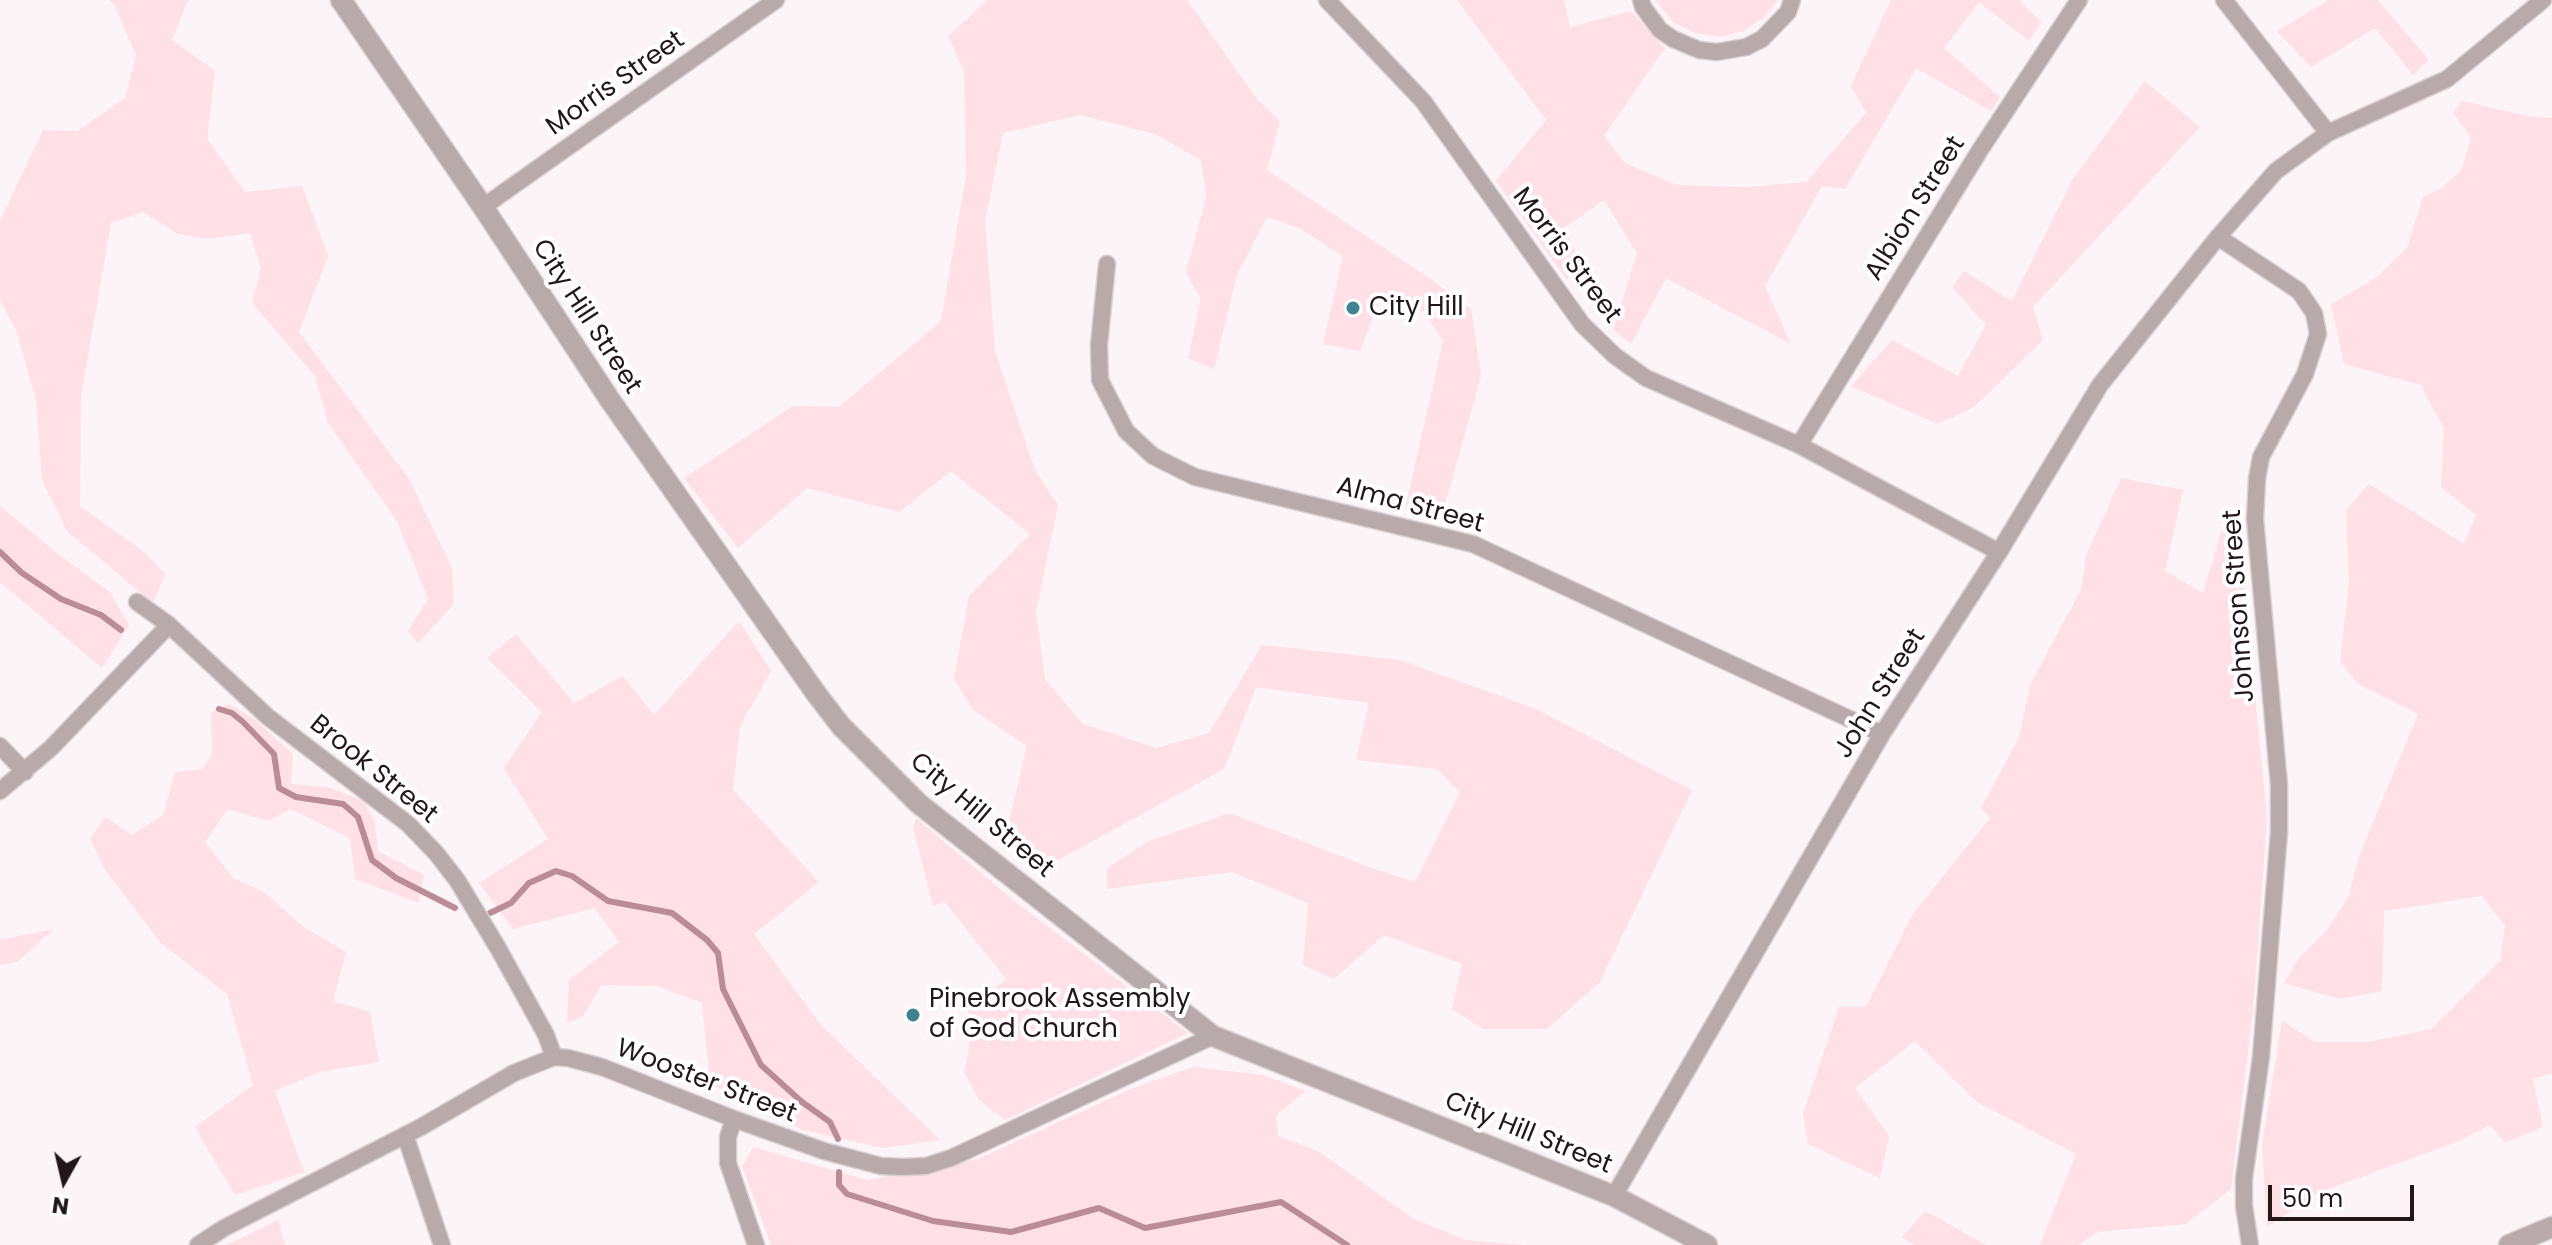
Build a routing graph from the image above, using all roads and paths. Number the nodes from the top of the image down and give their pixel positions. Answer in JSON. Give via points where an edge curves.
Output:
{"nodes":[{"id":1,"x":341,"y":0,"type":"edge"},
{"id":2,"x":776,"y":0,"type":"edge"},
{"id":3,"x":1327,"y":0,"type":"edge"},
{"id":4,"x":1641,"y":0,"type":"edge"},
{"id":5,"x":1792,"y":0,"type":"edge"},
{"id":6,"x":2079,"y":0,"type":"edge"},
{"id":7,"x":2224,"y":0,"type":"edge"},
{"id":8,"x":2543,"y":0,"type":"edge"},
{"id":9,"x":2328,"y":133,"type":"junction"},
{"id":10,"x":483,"y":207,"type":"junction"},
{"id":11,"x":2218,"y":237,"type":"junction"},
{"id":12,"x":1107,"y":264,"type":"dead end"},
{"id":13,"x":1799,"y":445,"type":"junction"},
{"id":14,"x":1999,"y":552,"type":"junction"},
{"id":15,"x":137,"y":602,"type":"dead end"},
{"id":16,"x":169,"y":625,"type":"junction"},
{"id":17,"x":1882,"y":734,"type":"junction"},
{"id":18,"x":0,"y":746,"type":"edge"},
{"id":19,"x":25,"y":772,"type":"junction"},
{"id":20,"x":0,"y":791,"type":"edge"},
{"id":21,"x":1213,"y":1036,"type":"junction"},
{"id":22,"x":554,"y":1057,"type":"junction"},
{"id":23,"x":734,"y":1119,"type":"junction"},
{"id":24,"x":405,"y":1135,"type":"junction"},
{"id":25,"x":1614,"y":1196,"type":"junction"},
{"id":26,"x":2552,"y":1227,"type":"edge"},
{"id":27,"x":2521,"y":1243,"type":"edge"},
{"id":28,"x":198,"y":1245,"type":"edge"},
{"id":29,"x":442,"y":1245,"type":"edge"},
{"id":30,"x":756,"y":1245,"type":"edge"},
{"id":31,"x":1707,"y":1245,"type":"edge"},
{"id":32,"x":2250,"y":1245,"type":"edge"}],
"edges":[{"from":1,"to":10,"type":"street","name":"City Hill Street"},
{"from":2,"to":10,"type":"street","name":"Morris Street"},
{"from":3,"to":13,"type":"street","name":"Morris Street","via":[[1423,101],[1582,324],[1615,356],[1646,378]]},
{"from":4,"to":5,"type":"street","via":[[1660,30],[1673,39],[1717,52],[1762,39],[1788,12]]},
{"from":6,"to":13,"type":"street","name":"Albion Street"},
{"from":7,"to":9,"type":"street"},
{"from":8,"to":9,"type":"street","via":[[2447,79]]},
{"from":9,"to":11,"type":"street","via":[[2276,171]]},
{"from":10,"to":21,"type":"street","name":"City Hill Street","via":[[610,400],[831,715],[918,803]]},
{"from":11,"to":14,"type":"street","name":"John Street","via":[[2100,385]]},
{"from":11,"to":32,"type":"street","name":"Johnson Street","via":[[2299,291],[2314,313],[2318,334],[2305,374],[2261,457],[2257,479],[2255,519],[2279,832],[2261,1057],[2244,1178]]},
{"from":12,"to":17,"type":"street","name":"Alma Street","via":[[1100,380],[1126,431],[1153,456],[1195,477],[1473,544]]},
{"from":13,"to":14,"type":"street","name":"Morris Street"},
{"from":14,"to":17,"type":"street","name":"John Street"},
{"from":15,"to":16,"type":"street","name":"Brook Street"},
{"from":16,"to":19,"type":"street"},
{"from":16,"to":22,"type":"street","name":"Brook Street","via":[[268,717],[408,824],[436,853],[498,948]]},
{"from":17,"to":25,"type":"street","name":"John Street"},
{"from":18,"to":19,"type":"street"},
{"from":19,"to":20,"type":"street"},
{"from":21,"to":23,"type":"street","name":"Wooster Street","via":[[926,1166],[854,1160]]},
{"from":21,"to":25,"type":"street","name":"City Hill Street"},
{"from":22,"to":23,"type":"street","name":"Wooster Street","via":[[602,1067]]},
{"from":22,"to":24,"type":"street","via":[[514,1073]]},
{"from":23,"to":30,"type":"street","via":[[728,1163]]},
{"from":24,"to":28,"type":"street"},
{"from":24,"to":29,"type":"street"},
{"from":25,"to":31,"type":"street","name":"City Hill Street"},
{"from":26,"to":27,"type":"street"}]}
